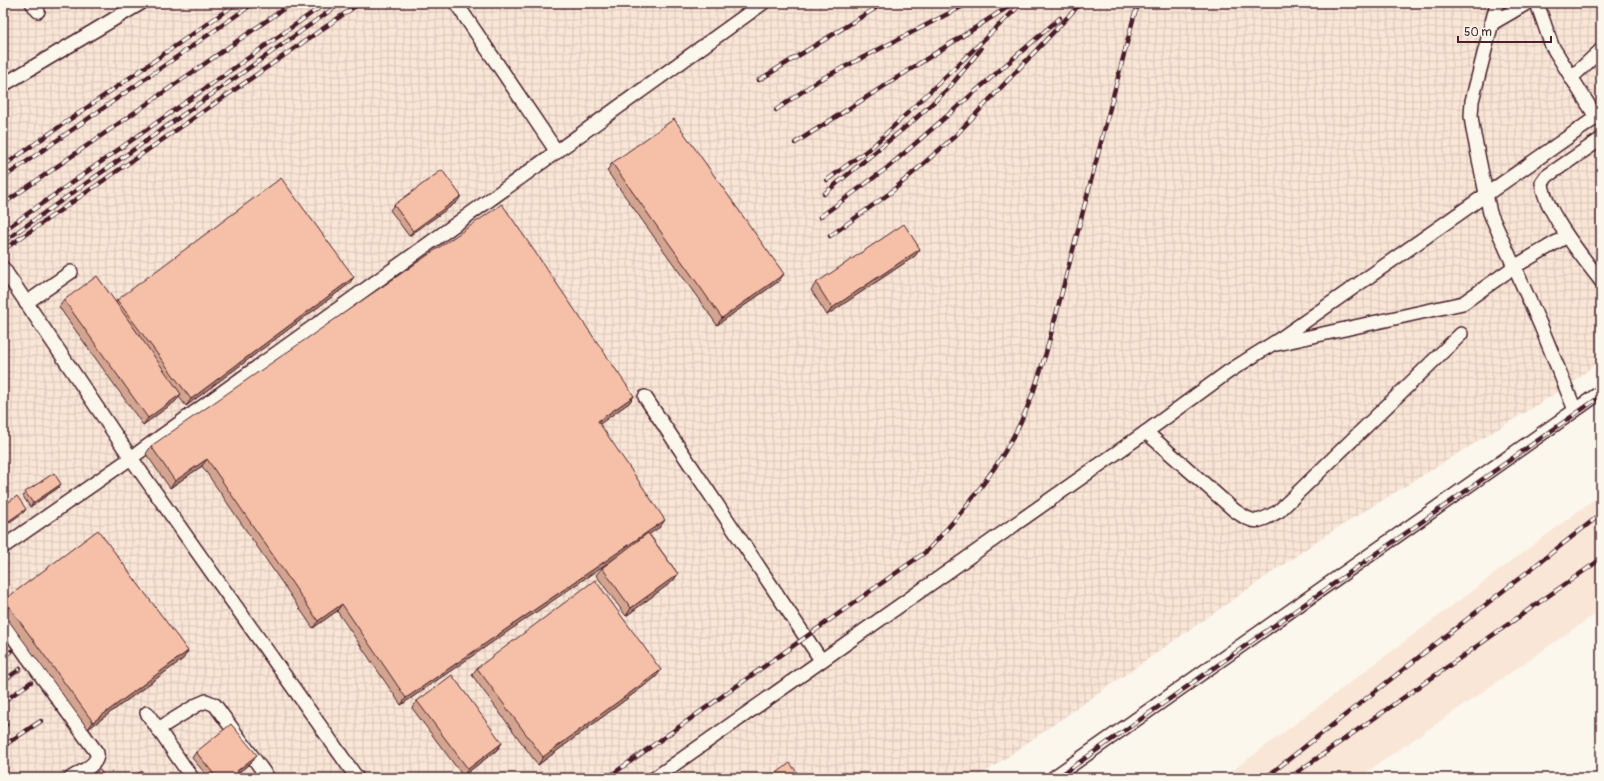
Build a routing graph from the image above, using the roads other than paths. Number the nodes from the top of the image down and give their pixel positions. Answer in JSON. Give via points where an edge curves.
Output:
{"nodes":[{"id":1,"x":141,"y":3,"type":"edge"},
{"id":2,"x":456,"y":3,"type":"edge"},
{"id":3,"x":763,"y":3,"type":"edge"},
{"id":4,"x":1497,"y":3,"type":"edge"},
{"id":5,"x":1527,"y":3,"type":"edge"},
{"id":6,"x":1537,"y":3,"type":"edge"},
{"id":7,"x":1491,"y":24,"type":"junction"},
{"id":8,"x":1601,"y":50,"type":"edge"},
{"id":9,"x":1571,"y":78,"type":"junction"},
{"id":10,"x":3,"y":85,"type":"edge"},
{"id":11,"x":1598,"y":116,"type":"edge"},
{"id":12,"x":1601,"y":139,"type":"edge"},
{"id":13,"x":557,"y":152,"type":"junction"},
{"id":14,"x":1486,"y":195,"type":"junction"},
{"id":15,"x":1566,"y":236,"type":"junction"},
{"id":16,"x":1514,"y":267,"type":"junction"},
{"id":17,"x":3,"y":268,"type":"edge"},
{"id":18,"x":71,"y":272,"type":"dead end"},
{"id":19,"x":1601,"y":281,"type":"edge"},
{"id":20,"x":26,"y":303,"type":"junction"},
{"id":21,"x":1461,"y":334,"type":"dead end"},
{"id":22,"x":1269,"y":346,"type":"junction"},
{"id":23,"x":1601,"y":392,"type":"edge"},
{"id":24,"x":645,"y":397,"type":"dead end"},
{"id":25,"x":1575,"y":410,"type":"junction"},
{"id":26,"x":1146,"y":432,"type":"junction"},
{"id":27,"x":131,"y":458,"type":"junction"},
{"id":28,"x":3,"y":547,"type":"edge"},
{"id":29,"x":3,"y":623,"type":"edge"},
{"id":30,"x":821,"y":660,"type":"junction"},
{"id":31,"x":147,"y":713,"type":"dead end"},
{"id":32,"x":158,"y":729,"type":"junction"},
{"id":33,"x":71,"y":778,"type":"edge"},
{"id":34,"x":192,"y":778,"type":"edge"},
{"id":35,"x":268,"y":778,"type":"edge"},
{"id":36,"x":357,"y":778,"type":"edge"},
{"id":37,"x":655,"y":778,"type":"edge"},
{"id":38,"x":1053,"y":778,"type":"edge"}],
"edges":[{"from":1,"to":10,"type":"lane"},
{"from":2,"to":13,"type":"lane"},
{"from":3,"to":13,"type":"lane"},
{"from":4,"to":7,"type":"lane"},
{"from":5,"to":7,"type":"lane"},
{"from":6,"to":9,"type":"lane","via":[[1552,46]]},
{"from":7,"to":14,"type":"lane","via":[[1472,101],[1471,116]]},
{"from":8,"to":9,"type":"lane"},
{"from":9,"to":11,"type":"lane"},
{"from":11,"to":14,"type":"lane"},
{"from":12,"to":15,"type":"lane","via":[[1547,176],[1542,183],[1544,194]]},
{"from":13,"to":27,"type":"lane"},
{"from":14,"to":16,"type":"lane","via":[[1490,213]]},
{"from":14,"to":22,"type":"lane"},
{"from":15,"to":16,"type":"lane"},
{"from":15,"to":19,"type":"lane"},
{"from":16,"to":22,"type":"lane","via":[[1463,303]]},
{"from":16,"to":25,"type":"lane"},
{"from":17,"to":20,"type":"lane"},
{"from":18,"to":20,"type":"lane"},
{"from":20,"to":27,"type":"lane"},
{"from":21,"to":26,"type":"lane","via":[[1279,511],[1263,519],[1249,521],[1234,510]]},
{"from":22,"to":26,"type":"lane","via":[[1228,372]]},
{"from":23,"to":25,"type":"lane"},
{"from":24,"to":30,"type":"lane"},
{"from":25,"to":38,"type":"lane"},
{"from":26,"to":30,"type":"lane"},
{"from":27,"to":28,"type":"lane"},
{"from":27,"to":36,"type":"lane"},
{"from":29,"to":33,"type":"lane","via":[[97,753],[95,762]]},
{"from":30,"to":37,"type":"lane"},
{"from":31,"to":32,"type":"lane"},
{"from":32,"to":34,"type":"lane"},
{"from":32,"to":35,"type":"lane","via":[[206,701],[215,705]]}]}
